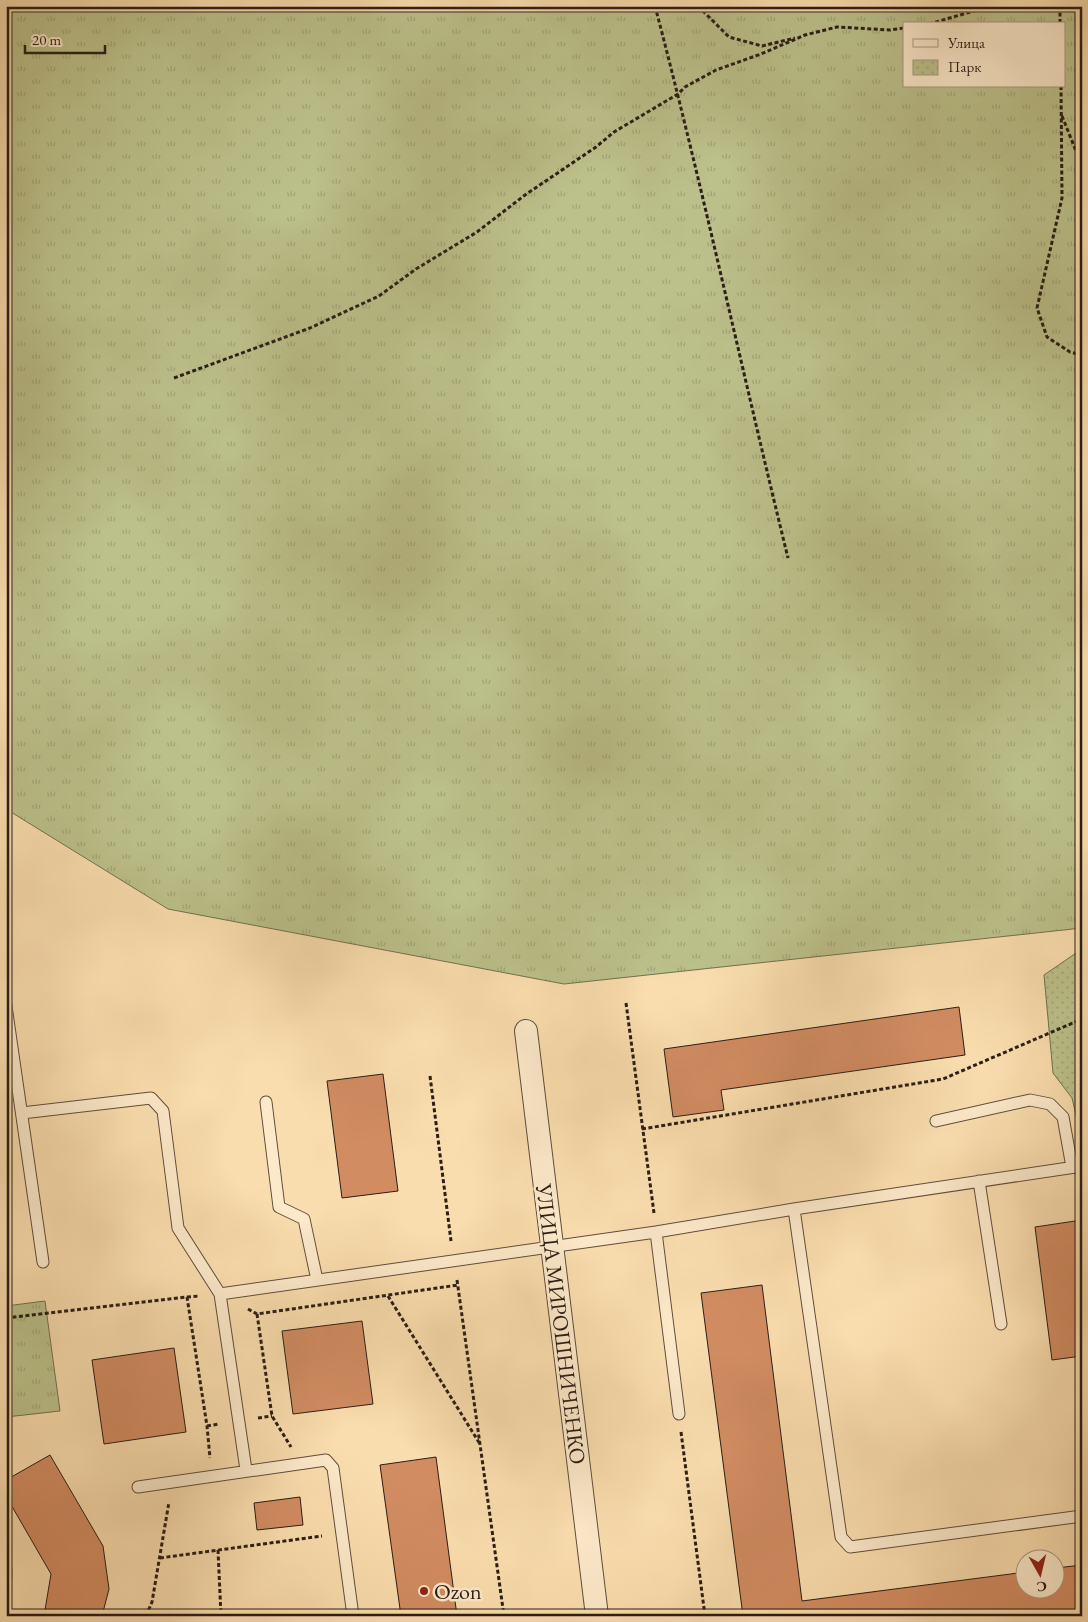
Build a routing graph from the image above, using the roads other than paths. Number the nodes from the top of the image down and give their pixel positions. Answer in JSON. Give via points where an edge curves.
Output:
{"nodes":[{"id":1,"x":6,"y":1006,"type":"edge"},
{"id":2,"x":526,"y":1031,"type":"dead end"},
{"id":3,"x":266,"y":1102,"type":"dead end"},
{"id":4,"x":22,"y":1114,"type":"junction"},
{"id":5,"x":936,"y":1121,"type":"dead end"},
{"id":6,"x":1077,"y":1166,"type":"edge"},
{"id":7,"x":979,"y":1181,"type":"junction"},
{"id":8,"x":794,"y":1209,"type":"junction"},
{"id":9,"x":656,"y":1232,"type":"junction"},
{"id":10,"x":551,"y":1246,"type":"junction"},
{"id":11,"x":43,"y":1262,"type":"dead end"},
{"id":12,"x":317,"y":1280,"type":"junction"},
{"id":13,"x":220,"y":1294,"type":"junction"},
{"id":14,"x":1001,"y":1324,"type":"dead end"},
{"id":15,"x":679,"y":1414,"type":"road end"},
{"id":16,"x":246,"y":1470,"type":"junction"},
{"id":17,"x":138,"y":1486,"type":"dead end"},
{"id":18,"x":1082,"y":1516,"type":"edge"},
{"id":19,"x":6,"y":1571,"type":"edge"},
{"id":20,"x":6,"y":1577,"type":"edge"},
{"id":21,"x":353,"y":1616,"type":"edge"},
{"id":22,"x":597,"y":1616,"type":"edge"}],
"edges":[{"from":1,"to":4,"type":"lane"},
{"from":2,"to":10,"type":"street","name":"УЛИЦА МИРОШНИЧЕНКО"},
{"from":3,"to":12,"type":"lane","via":[[279,1207],[304,1220]]},
{"from":4,"to":11,"type":"lane"},
{"from":4,"to":13,"type":"lane","via":[[151,1098],[163,1112],[178,1228]]},
{"from":5,"to":6,"type":"lane","via":[[1030,1100],[1050,1104],[1062,1117]]},
{"from":6,"to":7,"type":"lane"},
{"from":7,"to":8,"type":"lane"},
{"from":7,"to":14,"type":"lane"},
{"from":8,"to":9,"type":"lane"},
{"from":8,"to":18,"type":"lane","via":[[841,1537],[850,1547]]},
{"from":9,"to":10,"type":"lane"},
{"from":9,"to":15,"type":"lane"},
{"from":10,"to":12,"type":"lane"},
{"from":10,"to":22,"type":"street","name":"УЛИЦА МИРОШНИЧЕНКО"},
{"from":12,"to":13,"type":"lane"},
{"from":13,"to":16,"type":"lane"},
{"from":16,"to":17,"type":"lane"},
{"from":16,"to":21,"type":"lane","via":[[326,1460],[333,1468]]},
{"from":19,"to":20,"type":"lane"}]}
